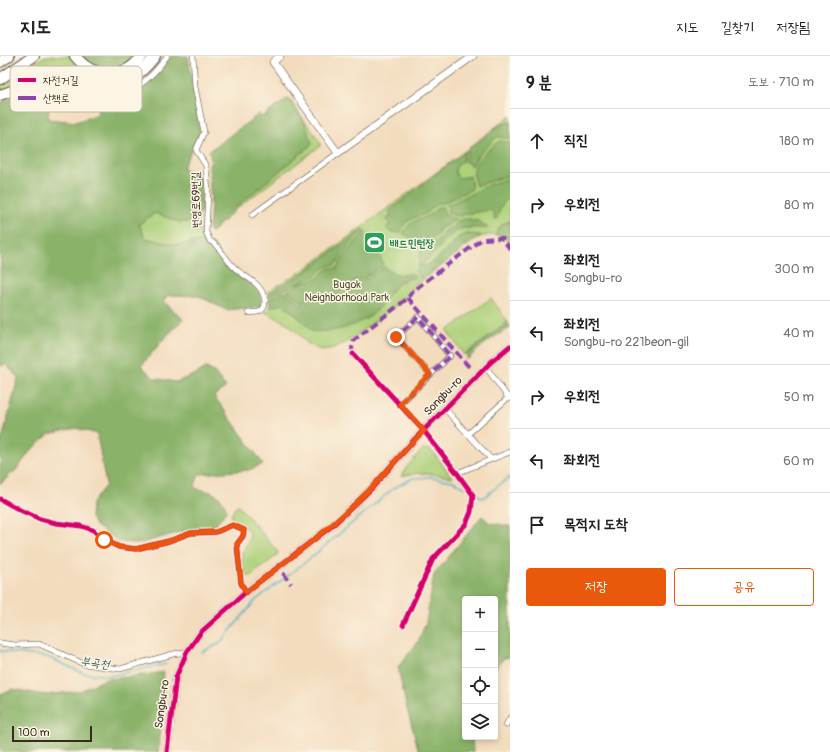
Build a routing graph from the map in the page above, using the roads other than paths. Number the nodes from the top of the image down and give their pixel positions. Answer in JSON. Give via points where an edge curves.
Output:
{"nodes":[{"id":1,"x":9,"y":56,"type":"edge"},
{"id":2,"x":34,"y":56,"type":"edge"},
{"id":3,"x":75,"y":56,"type":"edge"},
{"id":4,"x":142,"y":56,"type":"edge"},
{"id":5,"x":155,"y":56,"type":"edge"},
{"id":6,"x":167,"y":56,"type":"edge"},
{"id":7,"x":193,"y":56,"type":"edge"},
{"id":8,"x":280,"y":56,"type":"edge"},
{"id":9,"x":473,"y":56,"type":"edge"},
{"id":10,"x":0,"y":62,"type":"edge"},
{"id":11,"x":19,"y":66,"type":"edge"},
{"id":12,"x":85,"y":66,"type":"edge"},
{"id":13,"x":133,"y":66,"type":"edge"},
{"id":14,"x":142,"y":70,"type":"edge"},
{"id":15,"x":10,"y":72,"type":"edge"},
{"id":16,"x":0,"y":79,"type":"edge"},
{"id":17,"x":142,"y":84,"type":"edge"},
{"id":18,"x":10,"y":92,"type":"edge"},
{"id":19,"x":0,"y":95,"type":"edge"},
{"id":20,"x":338,"y":153,"type":"junction"},
{"id":21,"x":252,"y":215,"type":"dead end"},
{"id":22,"x":248,"y":313,"type":"dead end"},
{"id":23,"x":510,"y":346,"type":"edge"},
{"id":24,"x":353,"y":354,"type":"dead end"},
{"id":25,"x":486,"y":367,"type":"junction"},
{"id":26,"x":430,"y":374,"type":"junction"},
{"id":27,"x":509,"y":397,"type":"edge"},
{"id":28,"x":400,"y":404,"type":"junction"},
{"id":29,"x":445,"y":409,"type":"junction"},
{"id":30,"x":424,"y":431,"type":"junction"},
{"id":31,"x":468,"y":434,"type":"junction"},
{"id":32,"x":510,"y":452,"type":"edge"},
{"id":33,"x":491,"y":459,"type":"junction"},
{"id":34,"x":457,"y":473,"type":"junction"},
{"id":35,"x":0,"y":499,"type":"edge"},
{"id":36,"x":246,"y":592,"type":"junction"},
{"id":37,"x":403,"y":625,"type":"dead end"},
{"id":38,"x":0,"y":643,"type":"edge"},
{"id":39,"x":187,"y":652,"type":"junction"},
{"id":40,"x":510,"y":718,"type":"edge"},
{"id":41,"x":506,"y":725,"type":"dead end"},
{"id":42,"x":166,"y":752,"type":"edge"}],
"edges":[{"from":1,"to":10,"type":"highway"},
{"from":2,"to":11,"type":"highway"},
{"from":3,"to":12,"type":"highway"},
{"from":4,"to":13,"type":"highway"},
{"from":5,"to":14,"type":"highway"},
{"from":6,"to":17,"type":"street"},
{"from":7,"to":22,"type":"street","name":"번영로69번길","via":[[195,87],[204,132],[196,150],[206,166],[206,232],[210,241],[215,242],[235,269],[258,286],[264,295],[264,306],[257,312]]},
{"from":8,"to":20,"type":"street","via":[[272,62]]},
{"from":9,"to":20,"type":"street"},
{"from":15,"to":16,"type":"highway"},
{"from":18,"to":19,"type":"highway"},
{"from":20,"to":21,"type":"street"},
{"from":23,"to":25,"type":"street","name":"Songbu-ro"},
{"from":24,"to":28,"type":"street"},
{"from":25,"to":27,"type":"street"},
{"from":25,"to":29,"type":"street","name":"Songbu-ro"},
{"from":26,"to":26,"type":"street","via":[[450,356],[418,317],[396,337]]},
{"from":26,"to":28,"type":"street"},
{"from":27,"to":31,"type":"street"},
{"from":28,"to":30,"type":"street"},
{"from":29,"to":30,"type":"street","name":"Songbu-ro"},
{"from":29,"to":31,"type":"street"},
{"from":30,"to":34,"type":"street"},
{"from":30,"to":36,"type":"street","name":"Songbu-ro","via":[[371,489],[332,525]]},
{"from":31,"to":33,"type":"street"},
{"from":32,"to":33,"type":"street"},
{"from":33,"to":34,"type":"street"},
{"from":34,"to":37,"type":"street","via":[[473,495],[471,512],[466,524],[433,559]]},
{"from":35,"to":36,"type":"street","via":[[40,519],[81,526],[93,530],[104,540],[119,547],[136,549],[191,533],[216,532],[233,525],[244,530],[237,544],[241,583]]},
{"from":36,"to":39,"type":"street","name":"Songbu-ro","via":[[201,632]]},
{"from":38,"to":39,"type":"street","via":[[39,644],[84,664],[120,669]]},
{"from":39,"to":42,"type":"street","name":"Songbu-ro","via":[[176,677]]},
{"from":40,"to":41,"type":"street"}]}
